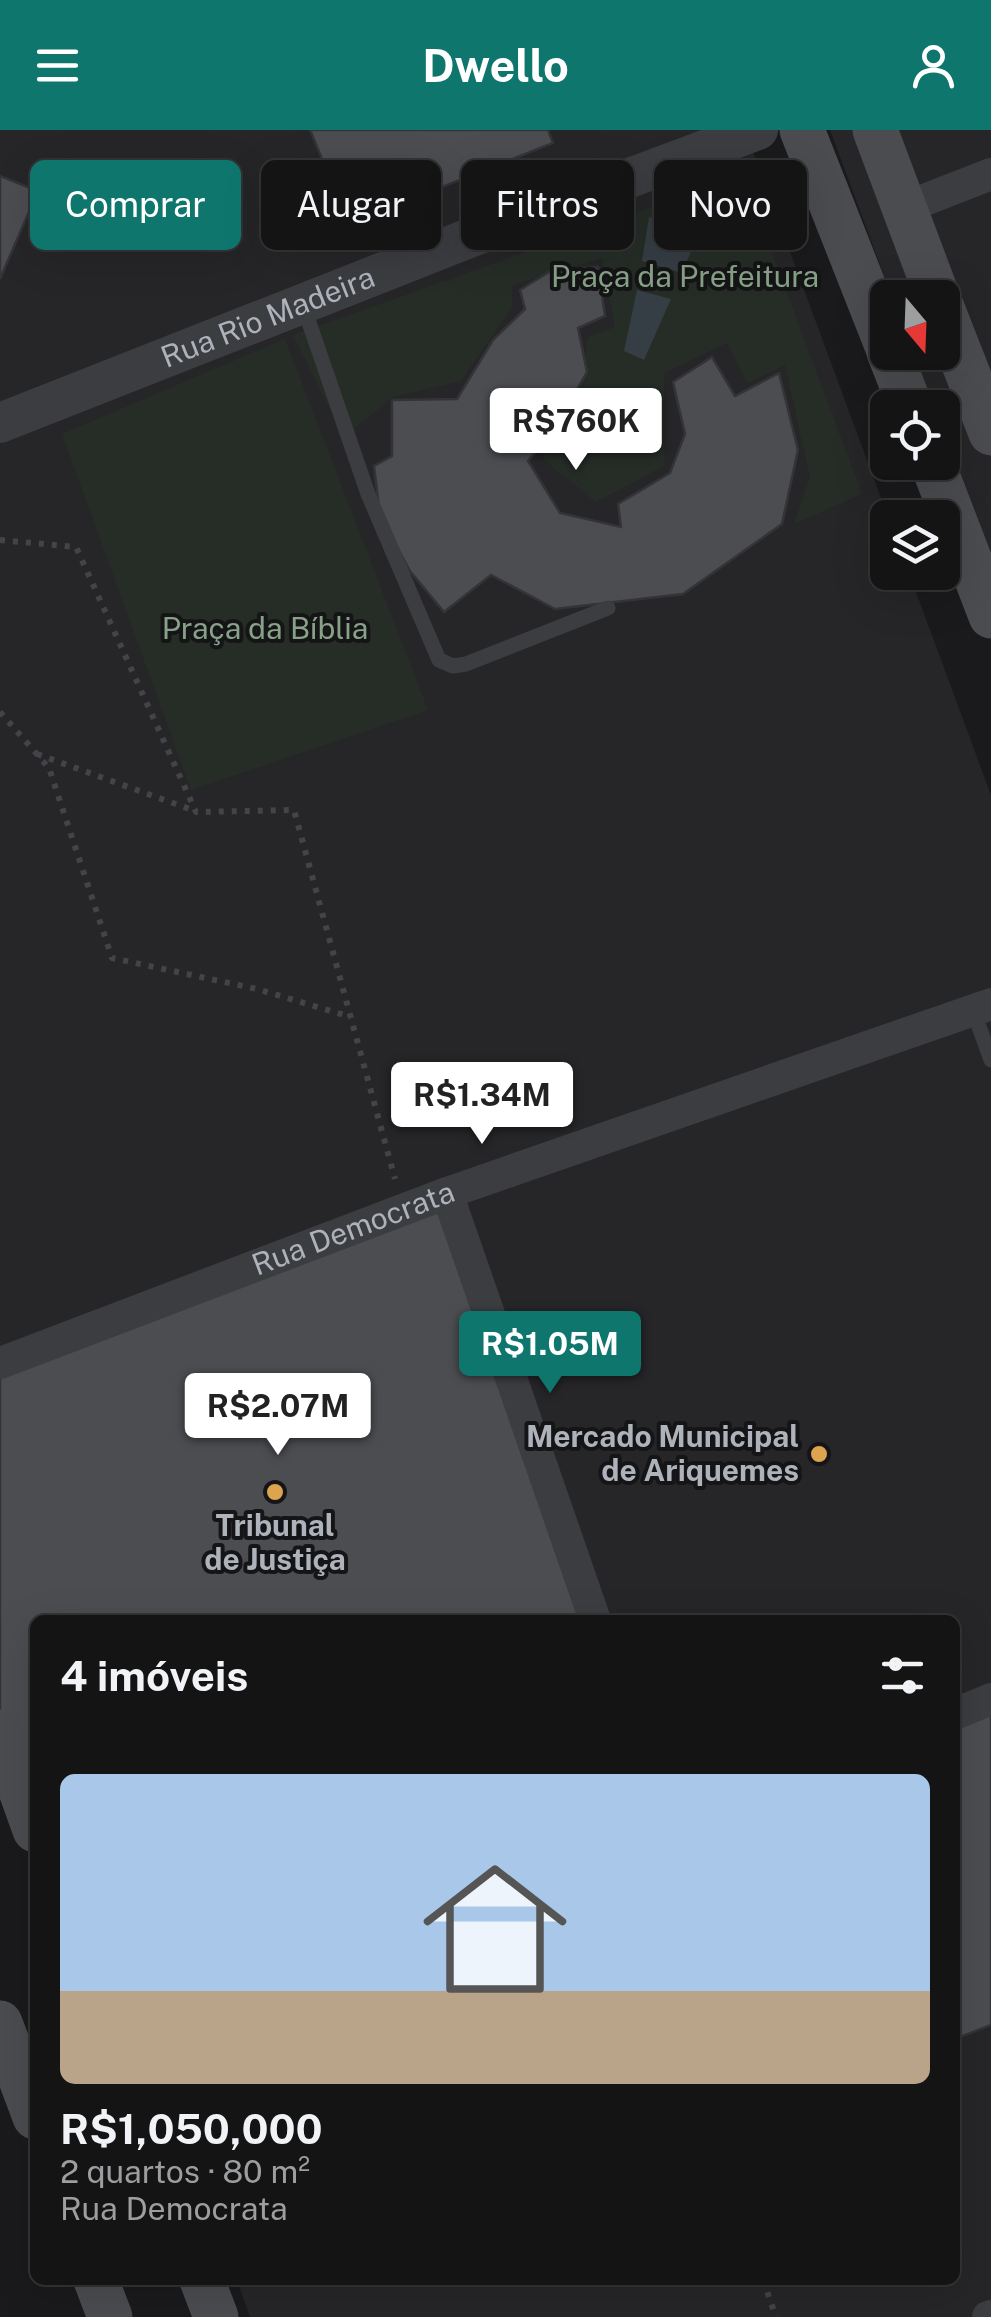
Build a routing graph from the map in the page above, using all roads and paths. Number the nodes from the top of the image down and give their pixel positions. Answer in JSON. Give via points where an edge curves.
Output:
{"nodes":[{"id":1,"x":758,"y":130,"type":"edge"},
{"id":2,"x":802,"y":130,"type":"edge"},
{"id":3,"x":875,"y":130,"type":"edge"},
{"id":4,"x":991,"y":174,"type":"edge"},
{"id":5,"x":904,"y":208,"type":"junction"},
{"id":6,"x":931,"y":280,"type":"edge"},
{"id":7,"x":870,"y":304,"type":"edge"},
{"id":8,"x":303,"y":305,"type":"junction"},
{"id":9,"x":960,"y":354,"type":"edge"},
{"id":10,"x":0,"y":423,"type":"edge"},
{"id":11,"x":991,"y":433,"type":"edge"},
{"id":12,"x":939,"y":480,"type":"edge"},
{"id":13,"x":0,"y":540,"type":"edge"},
{"id":14,"x":608,"y":608,"type":"dead end"},
{"id":15,"x":990,"y":613,"type":"edge"},
{"id":16,"x":0,"y":712,"type":"edge"},
{"id":17,"x":37,"y":754,"type":"junction"},
{"id":18,"x":196,"y":812,"type":"junction"},
{"id":19,"x":982,"y":1007,"type":"edge"},
{"id":20,"x":351,"y":1017,"type":"junction"},
{"id":21,"x":991,"y":1060,"type":"edge"},
{"id":22,"x":447,"y":1193,"type":"junction"},
{"id":23,"x":403,"y":1210,"type":"junction"},
{"id":24,"x":0,"y":1364,"type":"edge"},
{"id":25,"x":592,"y":1615,"type":"edge"},
{"id":26,"x":991,"y":1699,"type":"edge"},
{"id":27,"x":960,"y":1712,"type":"edge"},
{"id":28,"x":0,"y":1732,"type":"edge"},
{"id":29,"x":30,"y":1816,"type":"edge"},
{"id":30,"x":0,"y":2023,"type":"edge"},
{"id":31,"x":30,"y":2104,"type":"edge"},
{"id":32,"x":98,"y":2285,"type":"edge"},
{"id":33,"x":204,"y":2285,"type":"edge"},
{"id":34,"x":765,"y":2285,"type":"edge"},
{"id":35,"x":110,"y":2317,"type":"edge"},
{"id":36,"x":216,"y":2317,"type":"edge"},
{"id":37,"x":776,"y":2317,"type":"edge"}],
"edges":[{"from":1,"to":8,"type":"street","name":"Rua Rio Madeira"},
{"from":2,"to":7,"type":"main road"},
{"from":3,"to":5,"type":"main road"},
{"from":4,"to":5,"type":"street"},
{"from":5,"to":6,"type":"main road"},
{"from":8,"to":10,"type":"street","name":"Rua Rio Madeira"},
{"from":8,"to":14,"type":"lane","via":[[368,494],[439,660],[466,664]]},
{"from":9,"to":11,"type":"main road"},
{"from":12,"to":15,"type":"main road"},
{"from":13,"to":18,"type":"path","via":[[76,547]]},
{"from":16,"to":17,"type":"path"},
{"from":17,"to":18,"type":"path"},
{"from":17,"to":20,"type":"path","via":[[49,768],[112,958],[258,988]]},
{"from":18,"to":20,"type":"path","via":[[294,810]]},
{"from":19,"to":21,"type":"lane"},
{"from":19,"to":22,"type":"street","name":"Rua Democrata"},
{"from":20,"to":23,"type":"path"},
{"from":22,"to":23,"type":"street","name":"Rua Democrata"},
{"from":22,"to":25,"type":"street"},
{"from":23,"to":24,"type":"street","name":"Rua Democrata"},
{"from":26,"to":27,"type":"street"},
{"from":28,"to":29,"type":"main road"},
{"from":30,"to":31,"type":"main road"},
{"from":32,"to":35,"type":"main road"},
{"from":33,"to":36,"type":"main road"},
{"from":34,"to":37,"type":"path"}]}
